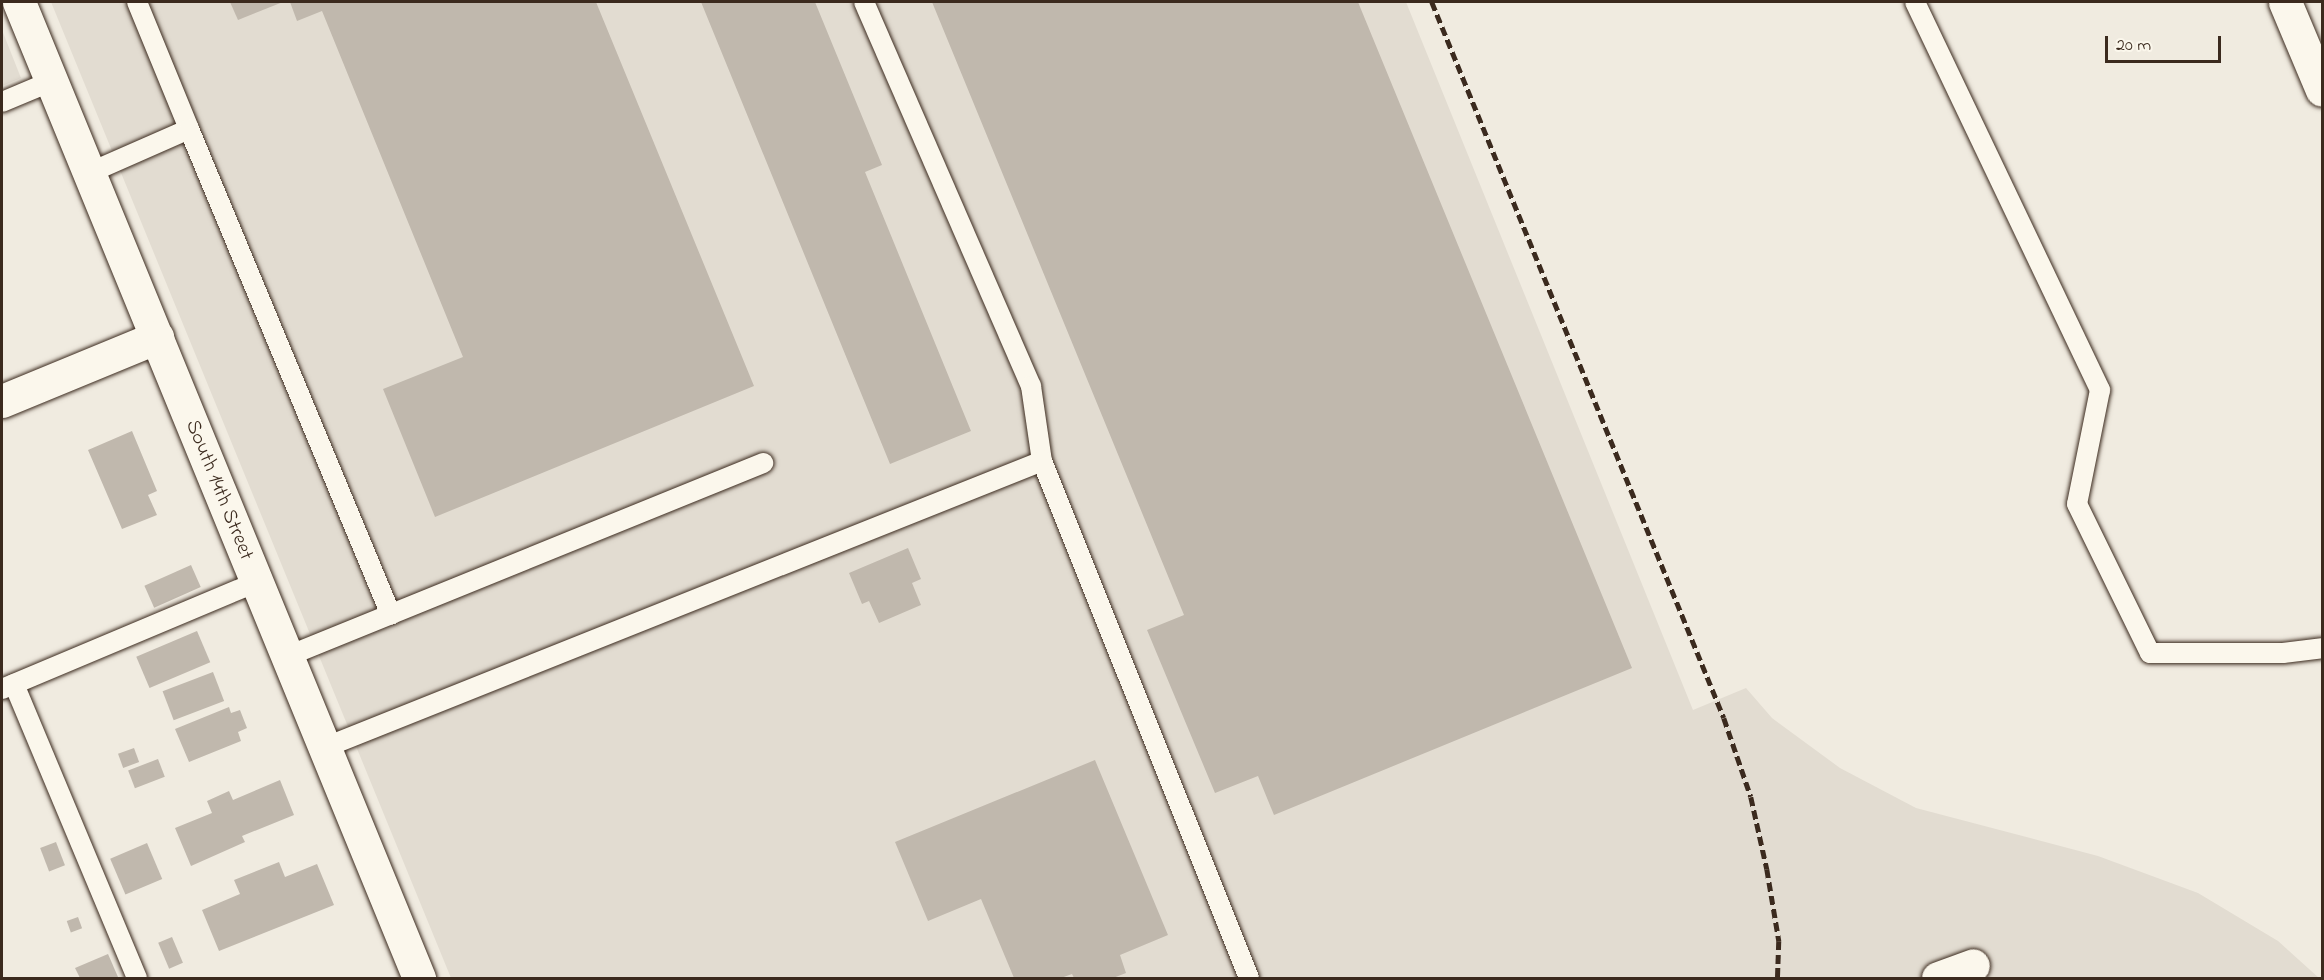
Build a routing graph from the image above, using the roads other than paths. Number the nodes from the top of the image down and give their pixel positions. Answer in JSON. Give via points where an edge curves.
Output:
{"nodes":[{"id":1,"x":19,"y":2,"type":"edge"},
{"id":2,"x":137,"y":2,"type":"edge"},
{"id":3,"x":864,"y":2,"type":"edge"},
{"id":4,"x":1915,"y":2,"type":"edge"},
{"id":5,"x":2285,"y":2,"type":"edge"},
{"id":6,"x":52,"y":81,"type":"junction"},
{"id":7,"x":2322,"y":90,"type":"edge"},
{"id":8,"x":2,"y":102,"type":"edge"},
{"id":9,"x":189,"y":129,"type":"junction"},
{"id":10,"x":89,"y":173,"type":"junction"},
{"id":11,"x":157,"y":337,"type":"junction"},
{"id":12,"x":2,"y":401,"type":"edge"},
{"id":13,"x":1042,"y":461,"type":"junction"},
{"id":14,"x":763,"y":463,"type":"dead end"},
{"id":15,"x":257,"y":582,"type":"junction"},
{"id":16,"x":391,"y":615,"type":"junction"},
{"id":17,"x":2322,"y":648,"type":"edge"},
{"id":18,"x":288,"y":656,"type":"junction"},
{"id":19,"x":8,"y":686,"type":"edge"},
{"id":20,"x":326,"y":747,"type":"junction"},
{"id":21,"x":1972,"y":965,"type":"dead end"},
{"id":22,"x":137,"y":978,"type":"edge"},
{"id":23,"x":419,"y":978,"type":"edge"},
{"id":24,"x":1249,"y":978,"type":"edge"},
{"id":25,"x":1938,"y":978,"type":"edge"}],
"edges":[{"from":1,"to":6,"type":"street","name":"South 14th Street"},
{"from":2,"to":9,"type":"lane"},
{"from":3,"to":13,"type":"lane","via":[[1030,386]]},
{"from":4,"to":17,"type":"lane","via":[[2100,390],[2076,504],[2150,653],[2283,653]]},
{"from":5,"to":7,"type":"street"},
{"from":6,"to":8,"type":"lane"},
{"from":6,"to":10,"type":"street","name":"South 14th Street"},
{"from":9,"to":10,"type":"lane"},
{"from":9,"to":16,"type":"lane"},
{"from":10,"to":11,"type":"street","name":"South 14th Street"},
{"from":11,"to":12,"type":"street"},
{"from":11,"to":15,"type":"street","name":"South 14th Street"},
{"from":13,"to":20,"type":"lane"},
{"from":13,"to":24,"type":"lane"},
{"from":14,"to":16,"type":"lane"},
{"from":15,"to":18,"type":"street","name":"South 14th Street"},
{"from":15,"to":19,"type":"lane"},
{"from":16,"to":18,"type":"lane"},
{"from":18,"to":20,"type":"street","name":"South 14th Street"},
{"from":19,"to":22,"type":"lane"},
{"from":20,"to":23,"type":"street","name":"South 14th Street"},
{"from":21,"to":25,"type":"street"}]}
